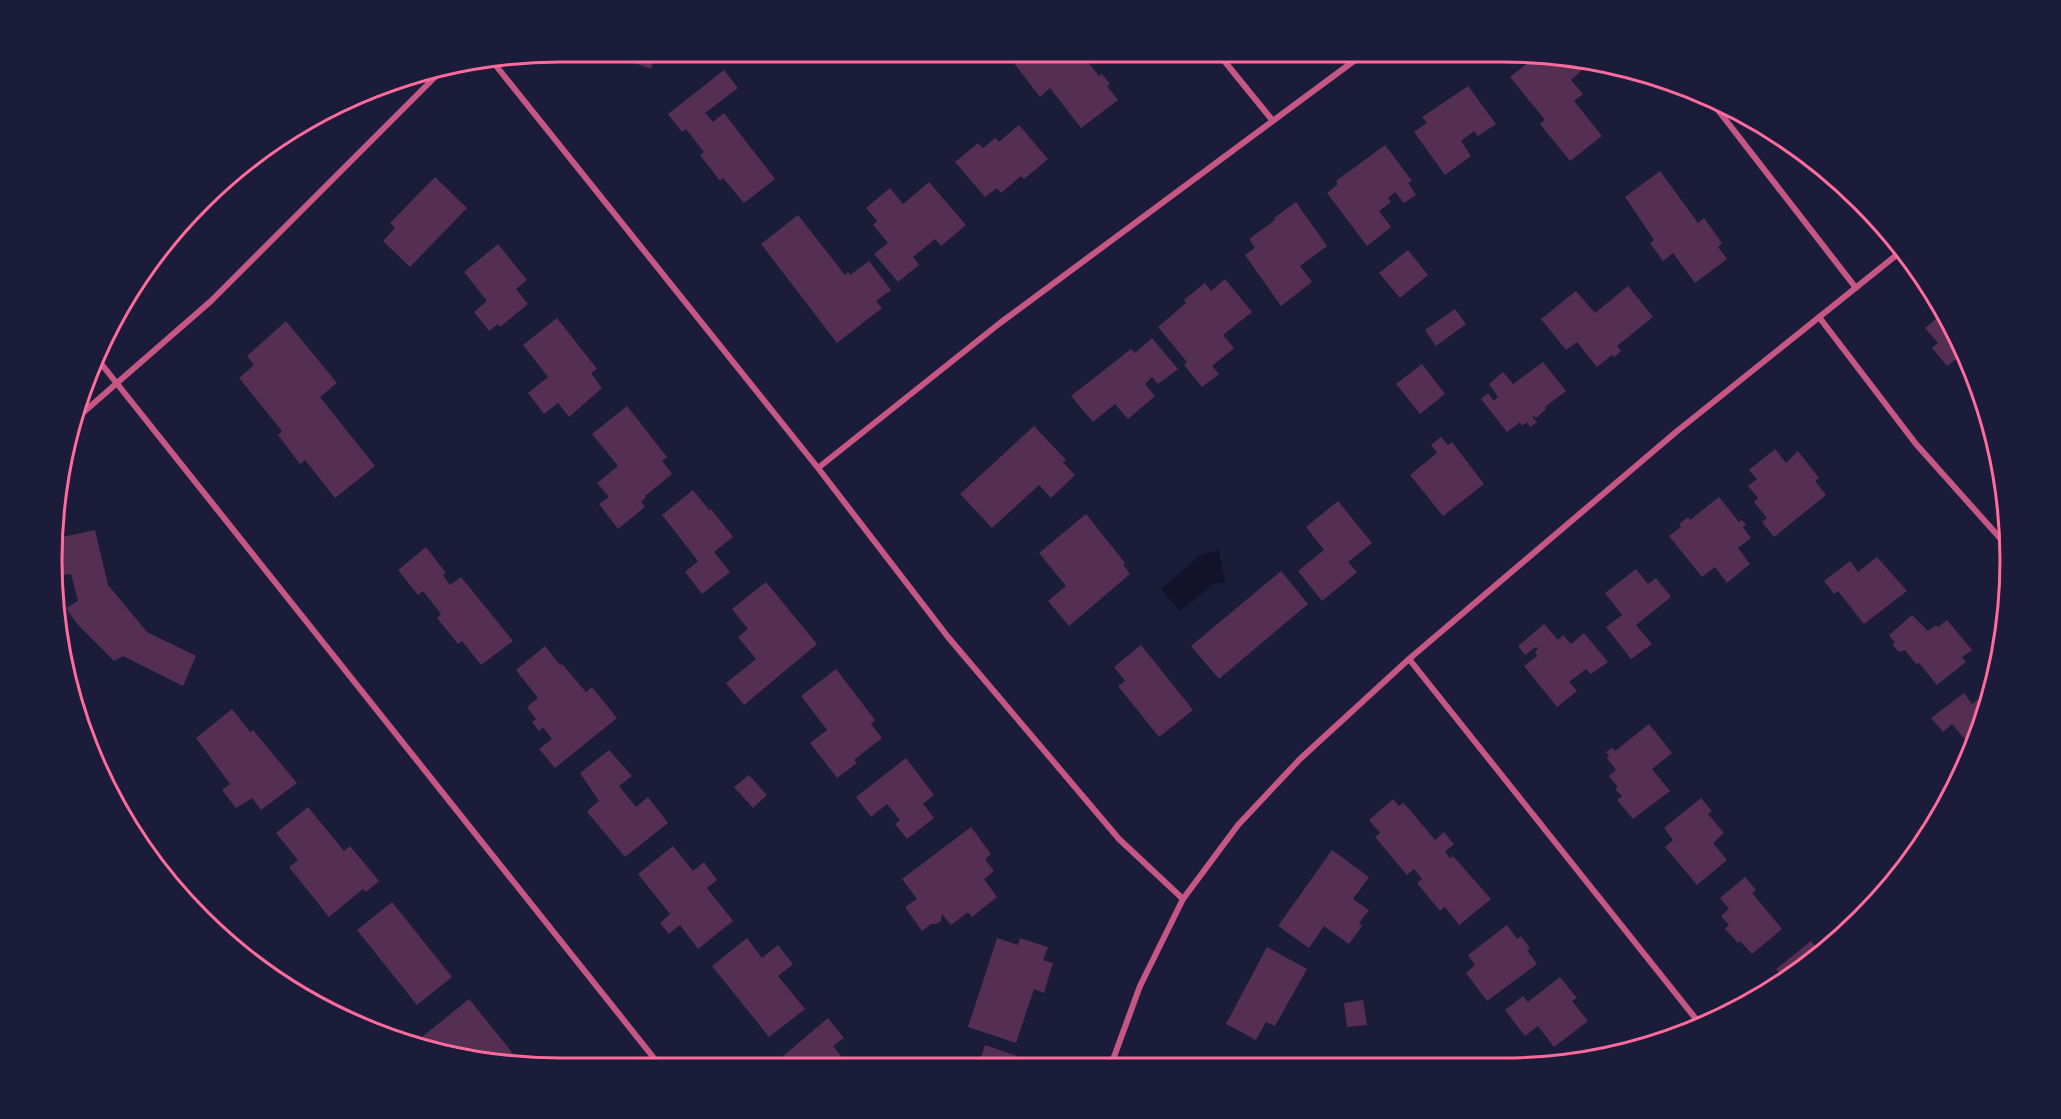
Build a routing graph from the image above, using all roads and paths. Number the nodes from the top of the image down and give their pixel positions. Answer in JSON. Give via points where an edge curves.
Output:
{"nodes":[{"id":1,"x":1225,"y":62,"type":"edge"},
{"id":2,"x":1353,"y":62,"type":"edge"},
{"id":3,"x":497,"y":66,"type":"edge"},
{"id":4,"x":435,"y":77,"type":"edge"},
{"id":5,"x":1721,"y":112,"type":"edge"},
{"id":6,"x":1273,"y":121,"type":"junction"},
{"id":7,"x":1896,"y":255,"type":"edge"},
{"id":8,"x":1856,"y":288,"type":"junction"},
{"id":9,"x":1819,"y":317,"type":"junction"},
{"id":10,"x":101,"y":364,"type":"edge"},
{"id":11,"x":117,"y":384,"type":"junction"},
{"id":12,"x":84,"y":412,"type":"edge"},
{"id":13,"x":818,"y":468,"type":"junction"},
{"id":14,"x":1999,"y":536,"type":"edge"},
{"id":15,"x":1409,"y":659,"type":"junction"},
{"id":16,"x":1183,"y":899,"type":"junction"},
{"id":17,"x":1696,"y":1018,"type":"edge"},
{"id":18,"x":655,"y":1058,"type":"edge"},
{"id":19,"x":1114,"y":1058,"type":"edge"}],
"edges":[{"from":1,"to":6,"type":"street"},
{"from":2,"to":6,"type":"street"},
{"from":3,"to":13,"type":"street"},
{"from":4,"to":11,"type":"street","via":[[211,301]]},
{"from":5,"to":8,"type":"street"},
{"from":6,"to":13,"type":"street","via":[[1000,323]]},
{"from":7,"to":8,"type":"street"},
{"from":8,"to":9,"type":"street"},
{"from":9,"to":14,"type":"street","via":[[1916,444]]},
{"from":9,"to":15,"type":"street","via":[[1676,432]]},
{"from":10,"to":11,"type":"street"},
{"from":11,"to":12,"type":"street"},
{"from":11,"to":18,"type":"street"},
{"from":13,"to":16,"type":"street","via":[[948,637],[1111,830]]},
{"from":15,"to":16,"type":"street","via":[[1300,759],[1238,825]]},
{"from":15,"to":17,"type":"street"},
{"from":16,"to":19,"type":"street","via":[[1140,986]]}]}
